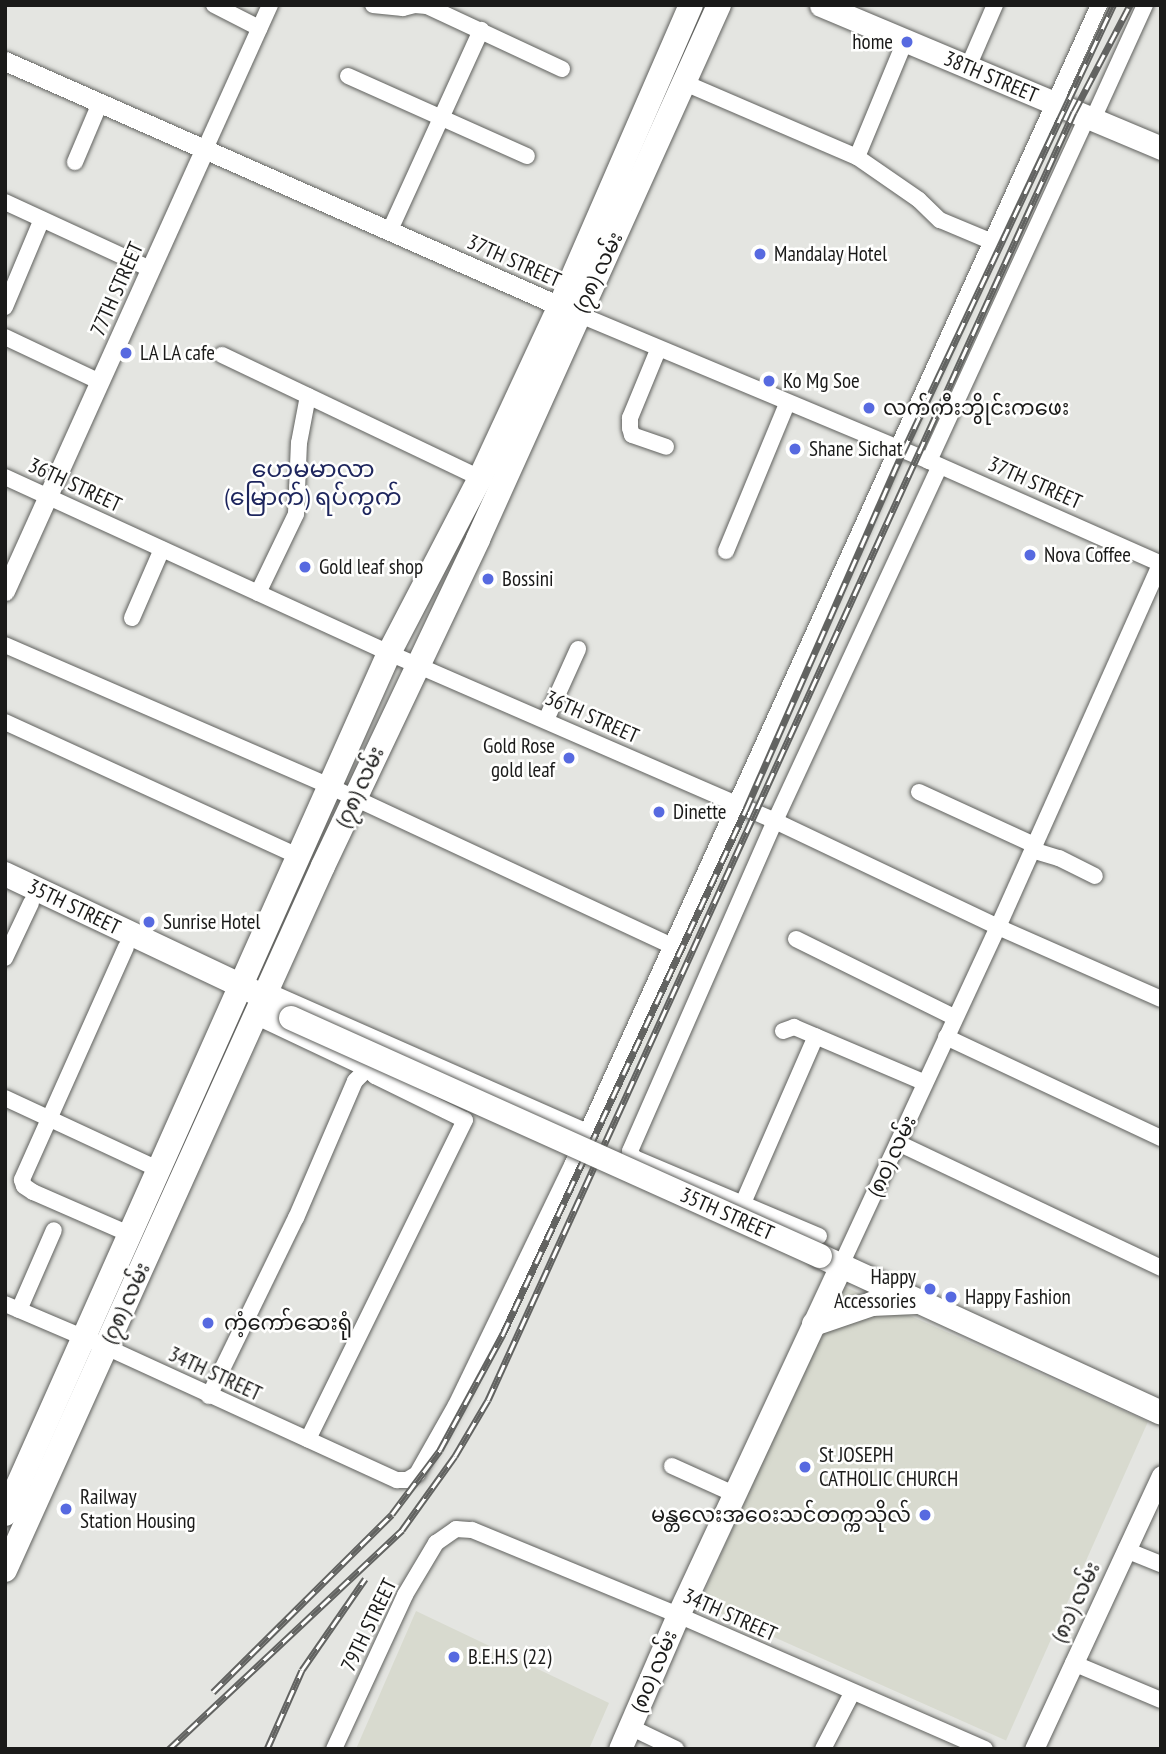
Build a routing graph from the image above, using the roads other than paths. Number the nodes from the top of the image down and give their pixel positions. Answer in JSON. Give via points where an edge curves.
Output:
{"nodes":[{"id":1,"x":214,"y":5,"type":"edge"},
{"id":2,"x":270,"y":5,"type":"edge"},
{"id":3,"x":373,"y":5,"type":"edge"},
{"id":4,"x":414,"y":5,"type":"edge"},
{"id":5,"x":691,"y":5,"type":"edge"},
{"id":6,"x":719,"y":5,"type":"edge"},
{"id":7,"x":995,"y":5,"type":"edge"},
{"id":8,"x":1099,"y":5,"type":"edge"},
{"id":9,"x":1145,"y":5,"type":"edge"},
{"id":10,"x":827,"y":7,"type":"edge"},
{"id":11,"x":259,"y":28,"type":"junction"},
{"id":12,"x":481,"y":30,"type":"junction"},
{"id":13,"x":905,"y":41,"type":"junction"},
{"id":14,"x":5,"y":61,"type":"edge"},
{"id":15,"x":968,"y":67,"type":"junction"},
{"id":16,"x":562,"y":69,"type":"dead end"},
{"id":17,"x":348,"y":76,"type":"dead end"},
{"id":18,"x":685,"y":83,"type":"junction"},
{"id":19,"x":100,"y":103,"type":"junction"},
{"id":20,"x":1052,"y":103,"type":"junction"},
{"id":21,"x":441,"y":117,"type":"junction"},
{"id":22,"x":1090,"y":118,"type":"junction"},
{"id":23,"x":1161,"y":148,"type":"edge"},
{"id":24,"x":205,"y":149,"type":"junction"},
{"id":25,"x":527,"y":156,"type":"dead end"},
{"id":26,"x":857,"y":157,"type":"junction"},
{"id":27,"x":75,"y":162,"type":"dead end"},
{"id":28,"x":5,"y":202,"type":"edge"},
{"id":29,"x":42,"y":219,"type":"junction"},
{"id":30,"x":390,"y":230,"type":"junction"},
{"id":31,"x":990,"y":241,"type":"junction"},
{"id":32,"x":150,"y":270,"type":"junction"},
{"id":33,"x":5,"y":307,"type":"edge"},
{"id":34,"x":569,"y":310,"type":"junction"},
{"id":35,"x":5,"y":337,"type":"edge"},
{"id":36,"x":658,"y":350,"type":"junction"},
{"id":37,"x":222,"y":355,"type":"dead end"},
{"id":38,"x":100,"y":382,"type":"junction"},
{"id":39,"x":308,"y":396,"type":"junction"},
{"id":40,"x":787,"y":404,"type":"junction"},
{"id":41,"x":666,"y":447,"type":"dead end"},
{"id":42,"x":896,"y":449,"type":"junction"},
{"id":43,"x":934,"y":463,"type":"junction"},
{"id":44,"x":5,"y":477,"type":"edge"},
{"id":45,"x":480,"y":478,"type":"junction"},
{"id":46,"x":48,"y":496,"type":"junction"},
{"id":47,"x":162,"y":549,"type":"junction"},
{"id":48,"x":726,"y":551,"type":"dead end"},
{"id":49,"x":1161,"y":563,"type":"edge"},
{"id":50,"x":5,"y":591,"type":"edge"},
{"id":51,"x":258,"y":593,"type":"junction"},
{"id":52,"x":132,"y":618,"type":"dead end"},
{"id":53,"x":5,"y":645,"type":"edge"},
{"id":54,"x":578,"y":649,"type":"dead end"},
{"id":55,"x":389,"y":653,"type":"junction"},
{"id":56,"x":417,"y":663,"type":"junction"},
{"id":57,"x":546,"y":720,"type":"junction"},
{"id":58,"x":5,"y":722,"type":"edge"},
{"id":59,"x":331,"y":786,"type":"junction"},
{"id":60,"x":919,"y":792,"type":"dead end"},
{"id":61,"x":355,"y":797,"type":"junction"},
{"id":62,"x":735,"y":804,"type":"junction"},
{"id":63,"x":775,"y":821,"type":"junction"},
{"id":64,"x":1033,"y":848,"type":"junction"},
{"id":65,"x":298,"y":856,"type":"junction"},
{"id":66,"x":5,"y":874,"type":"edge"},
{"id":67,"x":1096,"y":876,"type":"dead end"},
{"id":68,"x":5,"y":892,"type":"edge"},
{"id":69,"x":31,"y":903,"type":"junction"},
{"id":70,"x":998,"y":927,"type":"junction"},
{"id":71,"x":796,"y":939,"type":"dead end"},
{"id":72,"x":670,"y":945,"type":"junction"},
{"id":73,"x":126,"y":947,"type":"junction"},
{"id":74,"x":5,"y":958,"type":"edge"},
{"id":75,"x":237,"y":991,"type":"junction"},
{"id":76,"x":1161,"y":999,"type":"edge"},
{"id":77,"x":262,"y":1003,"type":"junction"},
{"id":78,"x":954,"y":1017,"type":"junction"},
{"id":79,"x":783,"y":1031,"type":"dead end"},
{"id":80,"x":817,"y":1037,"type":"junction"},
{"id":81,"x":946,"y":1037,"type":"junction"},
{"id":82,"x":367,"y":1069,"type":"junction"},
{"id":83,"x":925,"y":1083,"type":"junction"},
{"id":84,"x":5,"y":1098,"type":"edge"},
{"id":85,"x":48,"y":1118,"type":"junction"},
{"id":86,"x":587,"y":1132,"type":"junction"},
{"id":87,"x":1161,"y":1138,"type":"edge"},
{"id":88,"x":898,"y":1143,"type":"junction"},
{"id":89,"x":158,"y":1169,"type":"junction"},
{"id":90,"x":743,"y":1203,"type":"junction"},
{"id":91,"x":54,"y":1230,"type":"dead end"},
{"id":92,"x":129,"y":1234,"type":"junction"},
{"id":93,"x":827,"y":1252,"type":"junction"},
{"id":94,"x":1161,"y":1268,"type":"edge"},
{"id":95,"x":920,"y":1302,"type":"junction"},
{"id":96,"x":12,"y":1307,"type":"edge"},
{"id":97,"x":814,"y":1324,"type":"junction"},
{"id":98,"x":94,"y":1343,"type":"junction"},
{"id":99,"x":209,"y":1396,"type":"junction"},
{"id":100,"x":1161,"y":1413,"type":"edge"},
{"id":101,"x":308,"y":1439,"type":"junction"},
{"id":102,"x":672,"y":1466,"type":"dead end"},
{"id":103,"x":38,"y":1470,"type":"junction"},
{"id":104,"x":1161,"y":1475,"type":"edge"},
{"id":105,"x":734,"y":1494,"type":"junction"},
{"id":106,"x":5,"y":1514,"type":"edge"},
{"id":107,"x":456,"y":1529,"type":"joint"},
{"id":108,"x":1126,"y":1550,"type":"junction"},
{"id":109,"x":1161,"y":1564,"type":"edge"},
{"id":110,"x":5,"y":1570,"type":"edge"},
{"id":111,"x":678,"y":1615,"type":"junction"},
{"id":112,"x":1073,"y":1663,"type":"junction"},
{"id":113,"x":852,"y":1693,"type":"junction"},
{"id":114,"x":1161,"y":1700,"type":"edge"},
{"id":115,"x":630,"y":1727,"type":"junction"},
{"id":116,"x":334,"y":1749,"type":"edge"},
{"id":117,"x":620,"y":1749,"type":"edge"},
{"id":118,"x":676,"y":1749,"type":"edge"},
{"id":119,"x":823,"y":1749,"type":"edge"},
{"id":120,"x":985,"y":1749,"type":"edge"},
{"id":121,"x":1034,"y":1749,"type":"edge"}],
"edges":[{"from":1,"to":11,"type":"street"},
{"from":2,"to":11,"type":"street","name":"77TH STREET"},
{"from":3,"to":4,"type":"street"},
{"from":4,"to":12,"type":"street","via":[[427,6]]},
{"from":5,"to":34,"type":"main road","name":"(၇၈) လမ်း"},
{"from":6,"to":18,"type":"main road","name":"(၇၈) လမ်း"},
{"from":7,"to":15,"type":"street"},
{"from":8,"to":20,"type":"street"},
{"from":9,"to":22,"type":"street"},
{"from":10,"to":13,"type":"main road","name":"38TH STREET"},
{"from":11,"to":24,"type":"street","name":"77TH STREET"},
{"from":12,"to":16,"type":"street"},
{"from":12,"to":21,"type":"street"},
{"from":13,"to":15,"type":"main road","name":"38TH STREET"},
{"from":13,"to":26,"type":"street"},
{"from":14,"to":19,"type":"street","name":"37TH STREET"},
{"from":15,"to":20,"type":"main road","name":"38TH STREET"},
{"from":17,"to":21,"type":"street"},
{"from":18,"to":26,"type":"street"},
{"from":18,"to":34,"type":"main road","name":"(၇၈) လမ်း"},
{"from":19,"to":24,"type":"street","name":"37TH STREET"},
{"from":19,"to":27,"type":"street"},
{"from":20,"to":22,"type":"main road","name":"38TH STREET"},
{"from":20,"to":31,"type":"street"},
{"from":21,"to":25,"type":"street"},
{"from":21,"to":30,"type":"street"},
{"from":22,"to":23,"type":"main road","name":"38TH STREET"},
{"from":22,"to":43,"type":"street"},
{"from":24,"to":30,"type":"street","name":"37TH STREET"},
{"from":24,"to":32,"type":"street","name":"77TH STREET"},
{"from":26,"to":31,"type":"street","via":[[940,220]]},
{"from":28,"to":29,"type":"street"},
{"from":29,"to":32,"type":"street"},
{"from":29,"to":33,"type":"street"},
{"from":30,"to":34,"type":"street","name":"37TH STREET"},
{"from":31,"to":42,"type":"street"},
{"from":32,"to":38,"type":"street","name":"77TH STREET"},
{"from":34,"to":36,"type":"street","name":"37TH STREET"},
{"from":34,"to":45,"type":"main road","name":"(၇၈) လမ်း"},
{"from":34,"to":56,"type":"main road","name":"(၇၈) လမ်း","via":[[478,539]]},
{"from":35,"to":38,"type":"street"},
{"from":36,"to":40,"type":"street","name":"37TH STREET"},
{"from":36,"to":41,"type":"street","via":[[630,428],[632,435]]},
{"from":37,"to":39,"type":"street"},
{"from":38,"to":46,"type":"street","name":"77TH STREET"},
{"from":39,"to":45,"type":"street"},
{"from":39,"to":51,"type":"street","via":[[299,443],[296,514]]},
{"from":40,"to":42,"type":"street","name":"37TH STREET"},
{"from":40,"to":48,"type":"street"},
{"from":42,"to":43,"type":"street","name":"37TH STREET"},
{"from":42,"to":62,"type":"street"},
{"from":43,"to":49,"type":"street","name":"37TH STREET"},
{"from":43,"to":63,"type":"street"},
{"from":44,"to":46,"type":"street","name":"36TH STREET"},
{"from":45,"to":55,"type":"main road","name":"(၇၈) လမ်း"},
{"from":46,"to":47,"type":"street","name":"36TH STREET"},
{"from":46,"to":50,"type":"street","name":"77TH STREET"},
{"from":47,"to":51,"type":"street","name":"36TH STREET"},
{"from":47,"to":52,"type":"street"},
{"from":49,"to":64,"type":"street","name":"(၈၀) လမ်း"},
{"from":51,"to":55,"type":"street","name":"36TH STREET"},
{"from":53,"to":59,"type":"street"},
{"from":54,"to":57,"type":"street"},
{"from":55,"to":56,"type":"street","name":"36TH STREET"},
{"from":55,"to":59,"type":"main road","name":"(၇၈) လမ်း"},
{"from":56,"to":57,"type":"street","name":"36TH STREET"},
{"from":56,"to":61,"type":"main road","name":"(၇၈) လမ်း"},
{"from":57,"to":62,"type":"street","name":"36TH STREET"},
{"from":58,"to":65,"type":"street"},
{"from":59,"to":61,"type":"street"},
{"from":59,"to":65,"type":"main road","name":"(၇၈) လမ်း"},
{"from":60,"to":64,"type":"street"},
{"from":61,"to":72,"type":"street"},
{"from":61,"to":77,"type":"main road","name":"(၇၈) လမ်း"},
{"from":62,"to":63,"type":"street","name":"36TH STREET"},
{"from":62,"to":72,"type":"street"},
{"from":63,"to":70,"type":"street","name":"36TH STREET"},
{"from":63,"to":90,"type":"street","via":[[630,1152],[634,1158]]},
{"from":64,"to":67,"type":"street"},
{"from":64,"to":70,"type":"street","name":"(၈၀) လမ်း"},
{"from":65,"to":75,"type":"main road","name":"(၇၈) လမ်း"},
{"from":66,"to":75,"type":"main road","name":"35TH STREET"},
{"from":68,"to":69,"type":"main road","name":"35TH STREET"},
{"from":69,"to":73,"type":"main road","name":"35TH STREET"},
{"from":69,"to":74,"type":"street"},
{"from":70,"to":76,"type":"street","name":"36TH STREET"},
{"from":70,"to":78,"type":"street","name":"(၈၀) လမ်း"},
{"from":71,"to":78,"type":"street"},
{"from":72,"to":86,"type":"street"},
{"from":73,"to":75,"type":"main road","name":"35TH STREET"},
{"from":73,"to":85,"type":"street"},
{"from":75,"to":77,"type":"main road","name":"35TH STREET"},
{"from":75,"to":89,"type":"main road","name":"(၇၈) လမ်း"},
{"from":77,"to":82,"type":"street"},
{"from":77,"to":86,"type":"street"},
{"from":77,"to":93,"type":"main road","name":"35TH STREET","bridge":true},
{"from":77,"to":98,"type":"main road","name":"(၇၈) လမ်း"},
{"from":78,"to":81,"type":"street","name":"(၈၀) လမ်း"},
{"from":79,"to":80,"type":"street","via":[[794,1027]]},
{"from":80,"to":83,"type":"street"},
{"from":80,"to":90,"type":"street"},
{"from":81,"to":83,"type":"street","name":"(၈၀) လမ်း"},
{"from":81,"to":87,"type":"street"},
{"from":82,"to":99,"type":"street","via":[[355,1081],[296,1218]]},
{"from":82,"to":101,"type":"street","via":[[465,1120]]},
{"from":83,"to":88,"type":"street","name":"(၈၀) လမ်း"},
{"from":84,"to":85,"type":"street"},
{"from":85,"to":89,"type":"street"},
{"from":85,"to":92,"type":"street","via":[[22,1180],[24,1186]]},
{"from":86,"to":101,"type":"street","name":"34TH STREET","via":[[418,1474],[397,1480]]},
{"from":88,"to":93,"type":"street","name":"(၈၀) လမ်း"},
{"from":88,"to":94,"type":"street"},
{"from":89,"to":92,"type":"main road","name":"(၇၈) လမ်း"},
{"from":90,"to":93,"type":"street"},
{"from":91,"to":96,"type":"street"},
{"from":92,"to":98,"type":"main road","name":"(၇၈) လမ်း"},
{"from":93,"to":95,"type":"main road","name":"35TH STREET"},
{"from":93,"to":97,"type":"main road","name":"(၈၀) လမ်း"},
{"from":95,"to":97,"type":"main road","via":[[872,1304]]},
{"from":95,"to":100,"type":"main road","name":"35TH STREET"},
{"from":96,"to":98,"type":"street","name":"34TH STREET"},
{"from":97,"to":105,"type":"main road","name":"(၈၀) လမ်း"},
{"from":98,"to":99,"type":"street","name":"34TH STREET"},
{"from":98,"to":103,"type":"main road","name":"(၇၈) လမ်း"},
{"from":99,"to":101,"type":"street","name":"34TH STREET"},
{"from":102,"to":105,"type":"street"},
{"from":103,"to":106,"type":"main road","name":"(၇၈) လမ်း"},
{"from":103,"to":110,"type":"main road","name":"(၇၈) လမ်း"},
{"from":104,"to":108,"type":"street","name":"(၈၁) လမ်း"},
{"from":105,"to":111,"type":"main road","name":"(၈၀) လမ်း"},
{"from":107,"to":111,"type":"street","name":"34TH STREET","via":[[472,1530]]},
{"from":107,"to":116,"type":"street","name":"79TH STREET","via":[[436,1543],[405,1595]]},
{"from":108,"to":109,"type":"street"},
{"from":108,"to":112,"type":"street","name":"(၈၁) လမ်း"},
{"from":111,"to":113,"type":"street","name":"34TH STREET"},
{"from":111,"to":115,"type":"main road","name":"(၈၀) လမ်း"},
{"from":112,"to":114,"type":"street"},
{"from":112,"to":121,"type":"street","name":"(၈၁) လမ်း"},
{"from":113,"to":119,"type":"street"},
{"from":113,"to":120,"type":"street","name":"34TH STREET"},
{"from":115,"to":117,"type":"main road","name":"(၈၀) လမ်း"},
{"from":115,"to":118,"type":"street"}]}
